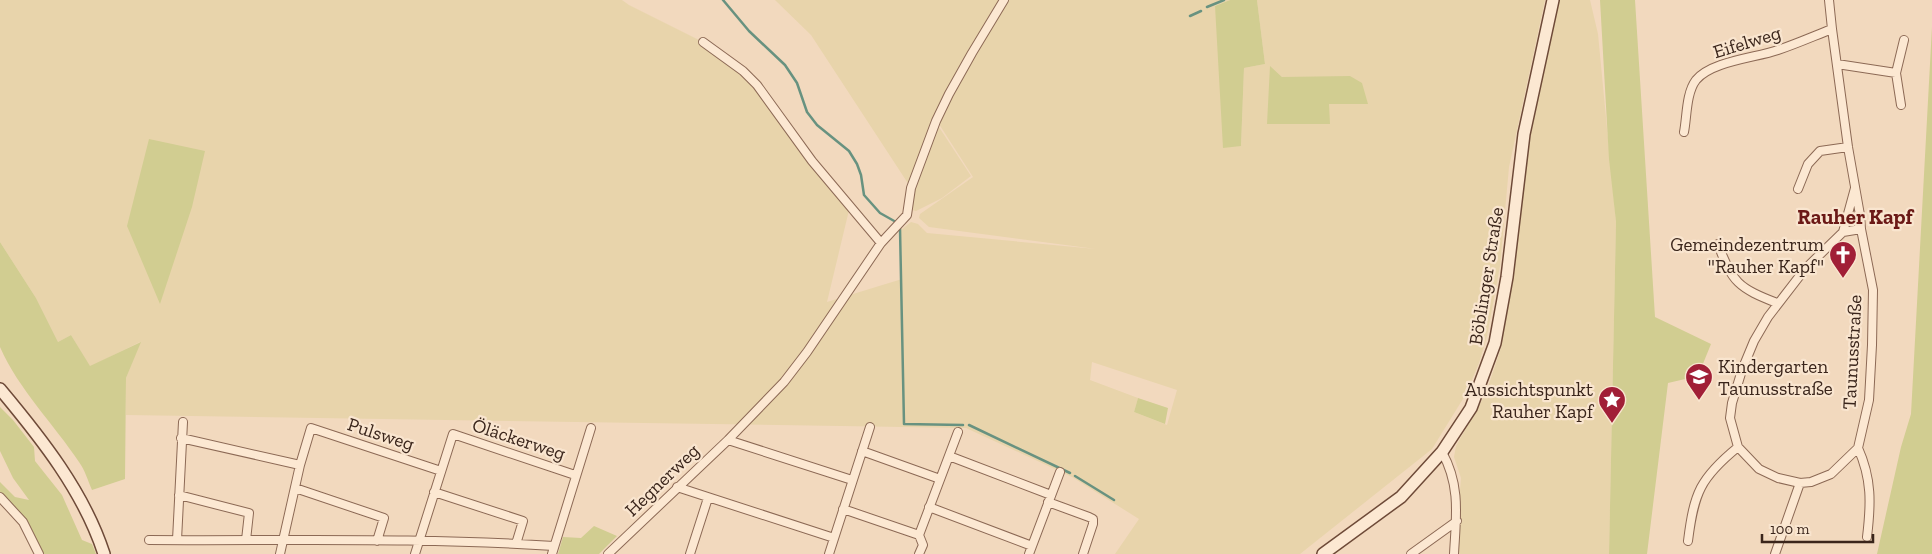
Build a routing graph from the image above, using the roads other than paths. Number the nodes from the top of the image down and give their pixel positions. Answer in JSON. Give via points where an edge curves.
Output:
{"nodes":[{"id":1,"x":1004,"y":0,"type":"edge"},
{"id":2,"x":1553,"y":0,"type":"edge"},
{"id":3,"x":1829,"y":0,"type":"edge"},
{"id":4,"x":1832,"y":29,"type":"junction"},
{"id":5,"x":1904,"y":40,"type":"dead end"},
{"id":6,"x":703,"y":42,"type":"dead end"},
{"id":7,"x":1837,"y":64,"type":"junction"},
{"id":8,"x":1896,"y":73,"type":"junction"},
{"id":9,"x":1901,"y":105,"type":"dead end"},
{"id":10,"x":1684,"y":132,"type":"dead end"},
{"id":11,"x":1848,"y":147,"type":"junction"},
{"id":12,"x":1855,"y":188,"type":"junction"},
{"id":13,"x":1798,"y":189,"type":"dead end"},
{"id":14,"x":1862,"y":229,"type":"junction"},
{"id":15,"x":1842,"y":232,"type":"junction"},
{"id":16,"x":881,"y":243,"type":"junction"},
{"id":17,"x":1718,"y":244,"type":"dead end"},
{"id":18,"x":1777,"y":303,"type":"junction"},
{"id":19,"x":0,"y":389,"type":"edge"},
{"id":20,"x":183,"y":422,"type":"dead end"},
{"id":21,"x":870,"y":427,"type":"dead end"},
{"id":22,"x":591,"y":428,"type":"dead end"},
{"id":23,"x":958,"y":432,"type":"dead end"},
{"id":24,"x":182,"y":438,"type":"junction"},
{"id":25,"x":728,"y":440,"type":"junction"},
{"id":26,"x":1738,"y":447,"type":"junction"},
{"id":27,"x":1858,"y":448,"type":"junction"},
{"id":28,"x":862,"y":451,"type":"junction"},
{"id":29,"x":1442,"y":452,"type":"junction"},
{"id":30,"x":949,"y":456,"type":"junction"},
{"id":31,"x":300,"y":465,"type":"junction"},
{"id":32,"x":441,"y":471,"type":"junction"},
{"id":33,"x":1060,"y":472,"type":"dead end"},
{"id":34,"x":575,"y":475,"type":"junction"},
{"id":35,"x":940,"y":479,"type":"junction"},
{"id":36,"x":852,"y":480,"type":"junction"},
{"id":37,"x":1800,"y":483,"type":"junction"},
{"id":38,"x":677,"y":487,"type":"junction"},
{"id":39,"x":295,"y":488,"type":"junction"},
{"id":40,"x":434,"y":492,"type":"junction"},
{"id":41,"x":179,"y":495,"type":"junction"},
{"id":42,"x":0,"y":497,"type":"edge"},
{"id":43,"x":708,"y":498,"type":"junction"},
{"id":44,"x":1050,"y":498,"type":"junction"},
{"id":45,"x":930,"y":507,"type":"junction"},
{"id":46,"x":843,"y":509,"type":"junction"},
{"id":47,"x":1457,"y":521,"type":"junction"},
{"id":48,"x":919,"y":535,"type":"junction"},
{"id":49,"x":1867,"y":537,"type":"dead end"},
{"id":50,"x":834,"y":538,"type":"junction"},
{"id":51,"x":149,"y":540,"type":"dead end"},
{"id":52,"x":177,"y":540,"type":"junction"},
{"id":53,"x":246,"y":540,"type":"junction"},
{"id":54,"x":283,"y":541,"type":"junction"},
{"id":55,"x":377,"y":541,"type":"junction"},
{"id":56,"x":1688,"y":541,"type":"dead end"},
{"id":57,"x":419,"y":542,"type":"junction"},
{"id":58,"x":516,"y":544,"type":"junction"},
{"id":59,"x":553,"y":550,"type":"edge"},
{"id":60,"x":1030,"y":550,"type":"edge"},
{"id":61,"x":613,"y":552,"type":"edge"},
{"id":62,"x":39,"y":554,"type":"edge"},
{"id":63,"x":104,"y":554,"type":"edge"},
{"id":64,"x":280,"y":554,"type":"edge"},
{"id":65,"x":415,"y":554,"type":"edge"},
{"id":66,"x":690,"y":554,"type":"edge"},
{"id":67,"x":829,"y":554,"type":"edge"},
{"id":68,"x":919,"y":554,"type":"edge"},
{"id":69,"x":1083,"y":554,"type":"edge"},
{"id":70,"x":1323,"y":554,"type":"edge"},
{"id":71,"x":1411,"y":554,"type":"edge"},
{"id":72,"x":1454,"y":554,"type":"edge"},
{"id":73,"x":1775,"y":554,"type":"edge"}],
"edges":[{"from":1,"to":16,"type":"street","name":"Hegnerweg","via":[[936,121],[911,188],[906,215]]},
{"from":2,"to":29,"type":"main road","name":"Böblinger Straße","via":[[1524,134],[1507,277],[1495,344],[1471,408]]},
{"from":3,"to":4,"type":"street","name":"Taunusstraße"},
{"from":4,"to":7,"type":"street","name":"Taunusstraße"},
{"from":4,"to":10,"type":"street","name":"Eifelweg","via":[[1706,72],[1691,89]]},
{"from":5,"to":8,"type":"street"},
{"from":6,"to":16,"type":"street","via":[[758,85],[812,161]]},
{"from":7,"to":8,"type":"street"},
{"from":7,"to":11,"type":"street","name":"Taunusstraße"},
{"from":8,"to":9,"type":"street"},
{"from":11,"to":12,"type":"street","name":"Taunusstraße"},
{"from":11,"to":13,"type":"street","via":[[1820,151],[1808,164]]},
{"from":12,"to":14,"type":"street","name":"Taunusstraße"},
{"from":12,"to":15,"type":"street","name":"Taunusstraße"},
{"from":14,"to":15,"type":"street"},
{"from":14,"to":27,"type":"street","name":"Taunusstraße","via":[[1873,290],[1873,332],[1869,400]]},
{"from":15,"to":18,"type":"street","name":"Taunusstraße"},
{"from":16,"to":25,"type":"street","name":"Hegnerweg","via":[[784,382]]},
{"from":17,"to":18,"type":"street","via":[[1730,275],[1749,292]]},
{"from":18,"to":26,"type":"street","name":"Taunusstraße","via":[[1754,341],[1732,402],[1730,418]]},
{"from":19,"to":63,"type":"main road","via":[[65,475]]},
{"from":20,"to":24,"type":"street"},
{"from":21,"to":28,"type":"street"},
{"from":22,"to":34,"type":"street","name":"Öläckerweg"},
{"from":23,"to":30,"type":"street"},
{"from":24,"to":31,"type":"street"},
{"from":24,"to":41,"type":"street"},
{"from":25,"to":36,"type":"street"},
{"from":25,"to":38,"type":"street","name":"Hegnerweg"},
{"from":26,"to":37,"type":"street","name":"Taunusstraße","via":[[1759,468],[1778,478]]},
{"from":26,"to":56,"type":"street","via":[[1717,464],[1703,483],[1692,509]]},
{"from":27,"to":37,"type":"street","name":"Taunusstraße","via":[[1832,474]]},
{"from":27,"to":49,"type":"street","via":[[1865,463],[1870,489]]},
{"from":28,"to":35,"type":"street"},
{"from":28,"to":36,"type":"street"},
{"from":29,"to":47,"type":"street","via":[[1456,490]]},
{"from":29,"to":70,"type":"main road","name":"Böblinger Straße","via":[[1401,497]]},
{"from":30,"to":35,"type":"street"},
{"from":30,"to":44,"type":"street"},
{"from":31,"to":32,"type":"street","name":"Pulsweg","via":[[311,428]]},
{"from":31,"to":39,"type":"street"},
{"from":32,"to":34,"type":"street","name":"Öläckerweg","via":[[453,434]]},
{"from":32,"to":40,"type":"street"},
{"from":33,"to":44,"type":"street"},
{"from":34,"to":59,"type":"street","name":"Öläckerweg"},
{"from":35,"to":45,"type":"street"},
{"from":36,"to":46,"type":"street"},
{"from":37,"to":73,"type":"street"},
{"from":38,"to":43,"type":"street"},
{"from":38,"to":61,"type":"street","name":"Hegnerweg"},
{"from":39,"to":54,"type":"street"},
{"from":39,"to":55,"type":"street","via":[[384,518]]},
{"from":40,"to":57,"type":"street"},
{"from":40,"to":58,"type":"street","via":[[523,521]]},
{"from":41,"to":52,"type":"street"},
{"from":41,"to":53,"type":"street","via":[[249,513]]},
{"from":42,"to":62,"type":"street","via":[[23,522]]},
{"from":43,"to":50,"type":"street"},
{"from":43,"to":66,"type":"street"},
{"from":44,"to":60,"type":"street"},
{"from":44,"to":69,"type":"street","via":[[1093,519]]},
{"from":45,"to":48,"type":"street"},
{"from":45,"to":60,"type":"street"},
{"from":46,"to":48,"type":"street"},
{"from":46,"to":50,"type":"street"},
{"from":47,"to":71,"type":"street"},
{"from":47,"to":72,"type":"street"},
{"from":48,"to":68,"type":"street","via":[[922,545]]},
{"from":50,"to":67,"type":"street"},
{"from":51,"to":52,"type":"street"},
{"from":52,"to":53,"type":"street"},
{"from":53,"to":54,"type":"street"},
{"from":54,"to":55,"type":"street"},
{"from":54,"to":64,"type":"street"},
{"from":55,"to":57,"type":"street"},
{"from":57,"to":58,"type":"street"},
{"from":57,"to":65,"type":"street"},
{"from":58,"to":59,"type":"street"}]}
